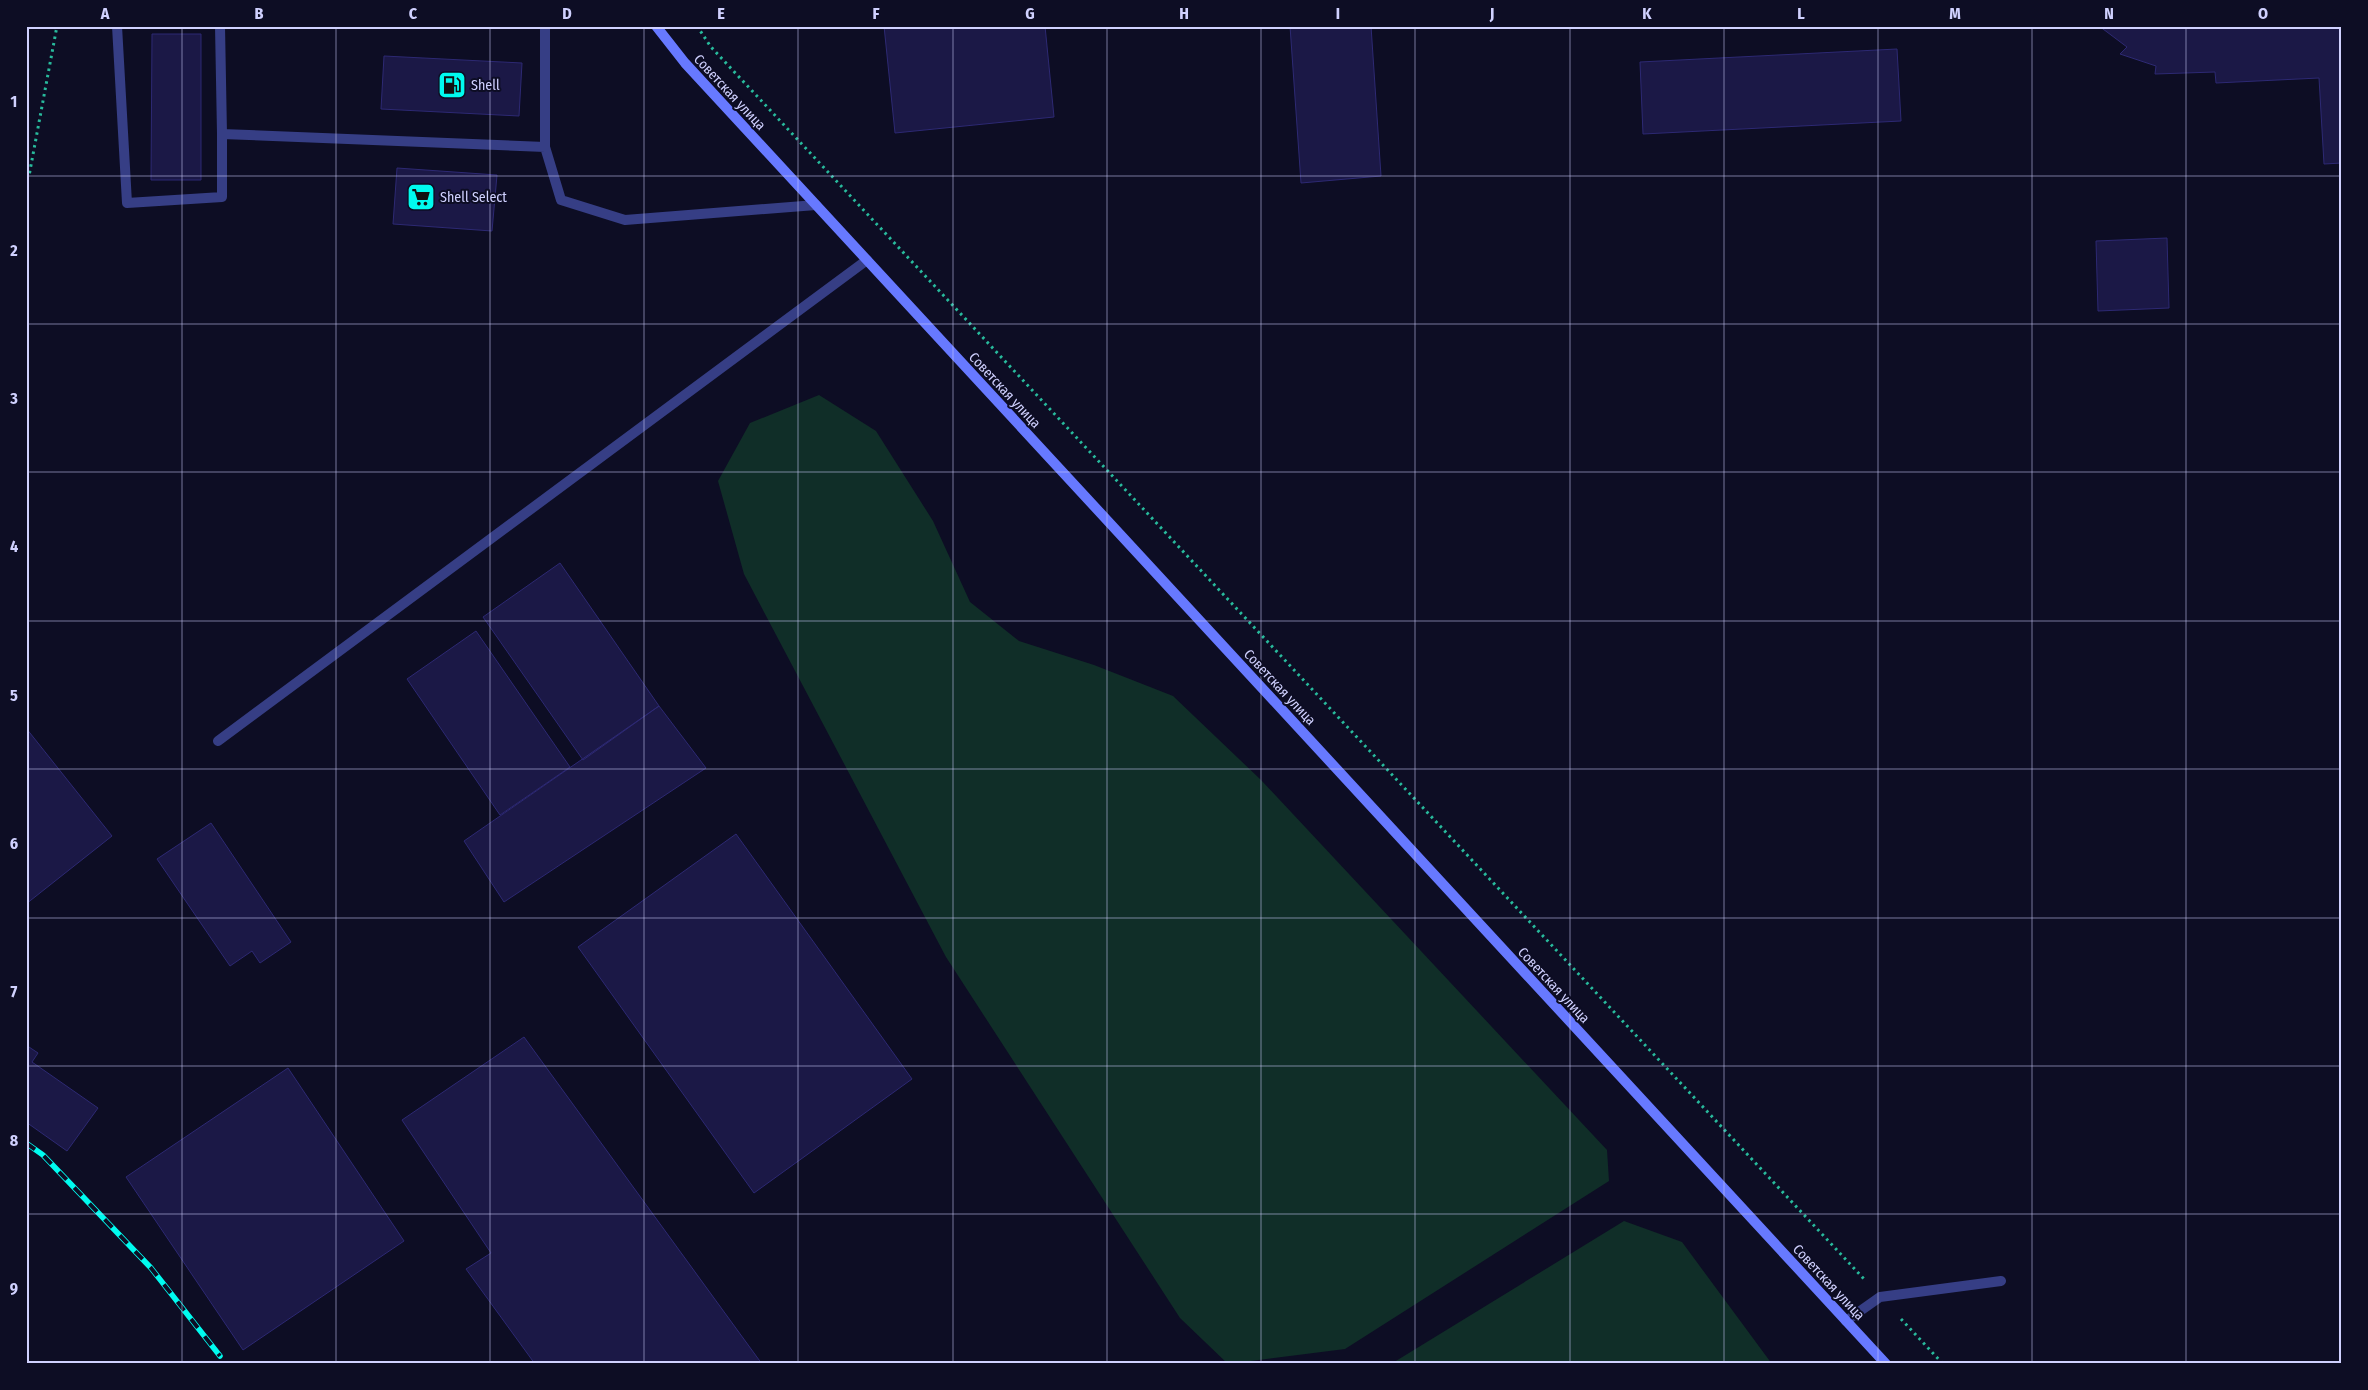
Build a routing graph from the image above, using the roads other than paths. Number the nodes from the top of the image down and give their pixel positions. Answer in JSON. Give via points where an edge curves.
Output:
{"nodes":[{"id":1,"x":117,"y":26,"type":"edge"},
{"id":2,"x":220,"y":26,"type":"edge"},
{"id":3,"x":545,"y":26,"type":"edge"},
{"id":4,"x":656,"y":26,"type":"edge"},
{"id":5,"x":222,"y":134,"type":"junction"},
{"id":6,"x":545,"y":148,"type":"junction"},
{"id":7,"x":816,"y":205,"type":"junction"},
{"id":8,"x":867,"y":260,"type":"junction"},
{"id":9,"x":218,"y":741,"type":"dead end"},
{"id":10,"x":2001,"y":1281,"type":"dead end"},
{"id":11,"x":1846,"y":1321,"type":"junction"},
{"id":12,"x":1886,"y":1364,"type":"edge"}],
"edges":[{"from":1,"to":5,"type":"lane","via":[[127,203],[222,197]]},
{"from":2,"to":5,"type":"lane"},
{"from":3,"to":6,"type":"lane"},
{"from":4,"to":7,"type":"street","name":"Советская улица","via":[[685,63]]},
{"from":5,"to":6,"type":"lane"},
{"from":6,"to":7,"type":"lane","via":[[561,200],[625,220]]},
{"from":7,"to":8,"type":"street","name":"Советская улица"},
{"from":8,"to":9,"type":"lane"},
{"from":8,"to":11,"type":"street","name":"Советская улица"},
{"from":10,"to":11,"type":"lane","via":[[1880,1297]]},
{"from":11,"to":12,"type":"street","name":"Советская улица"}]}
